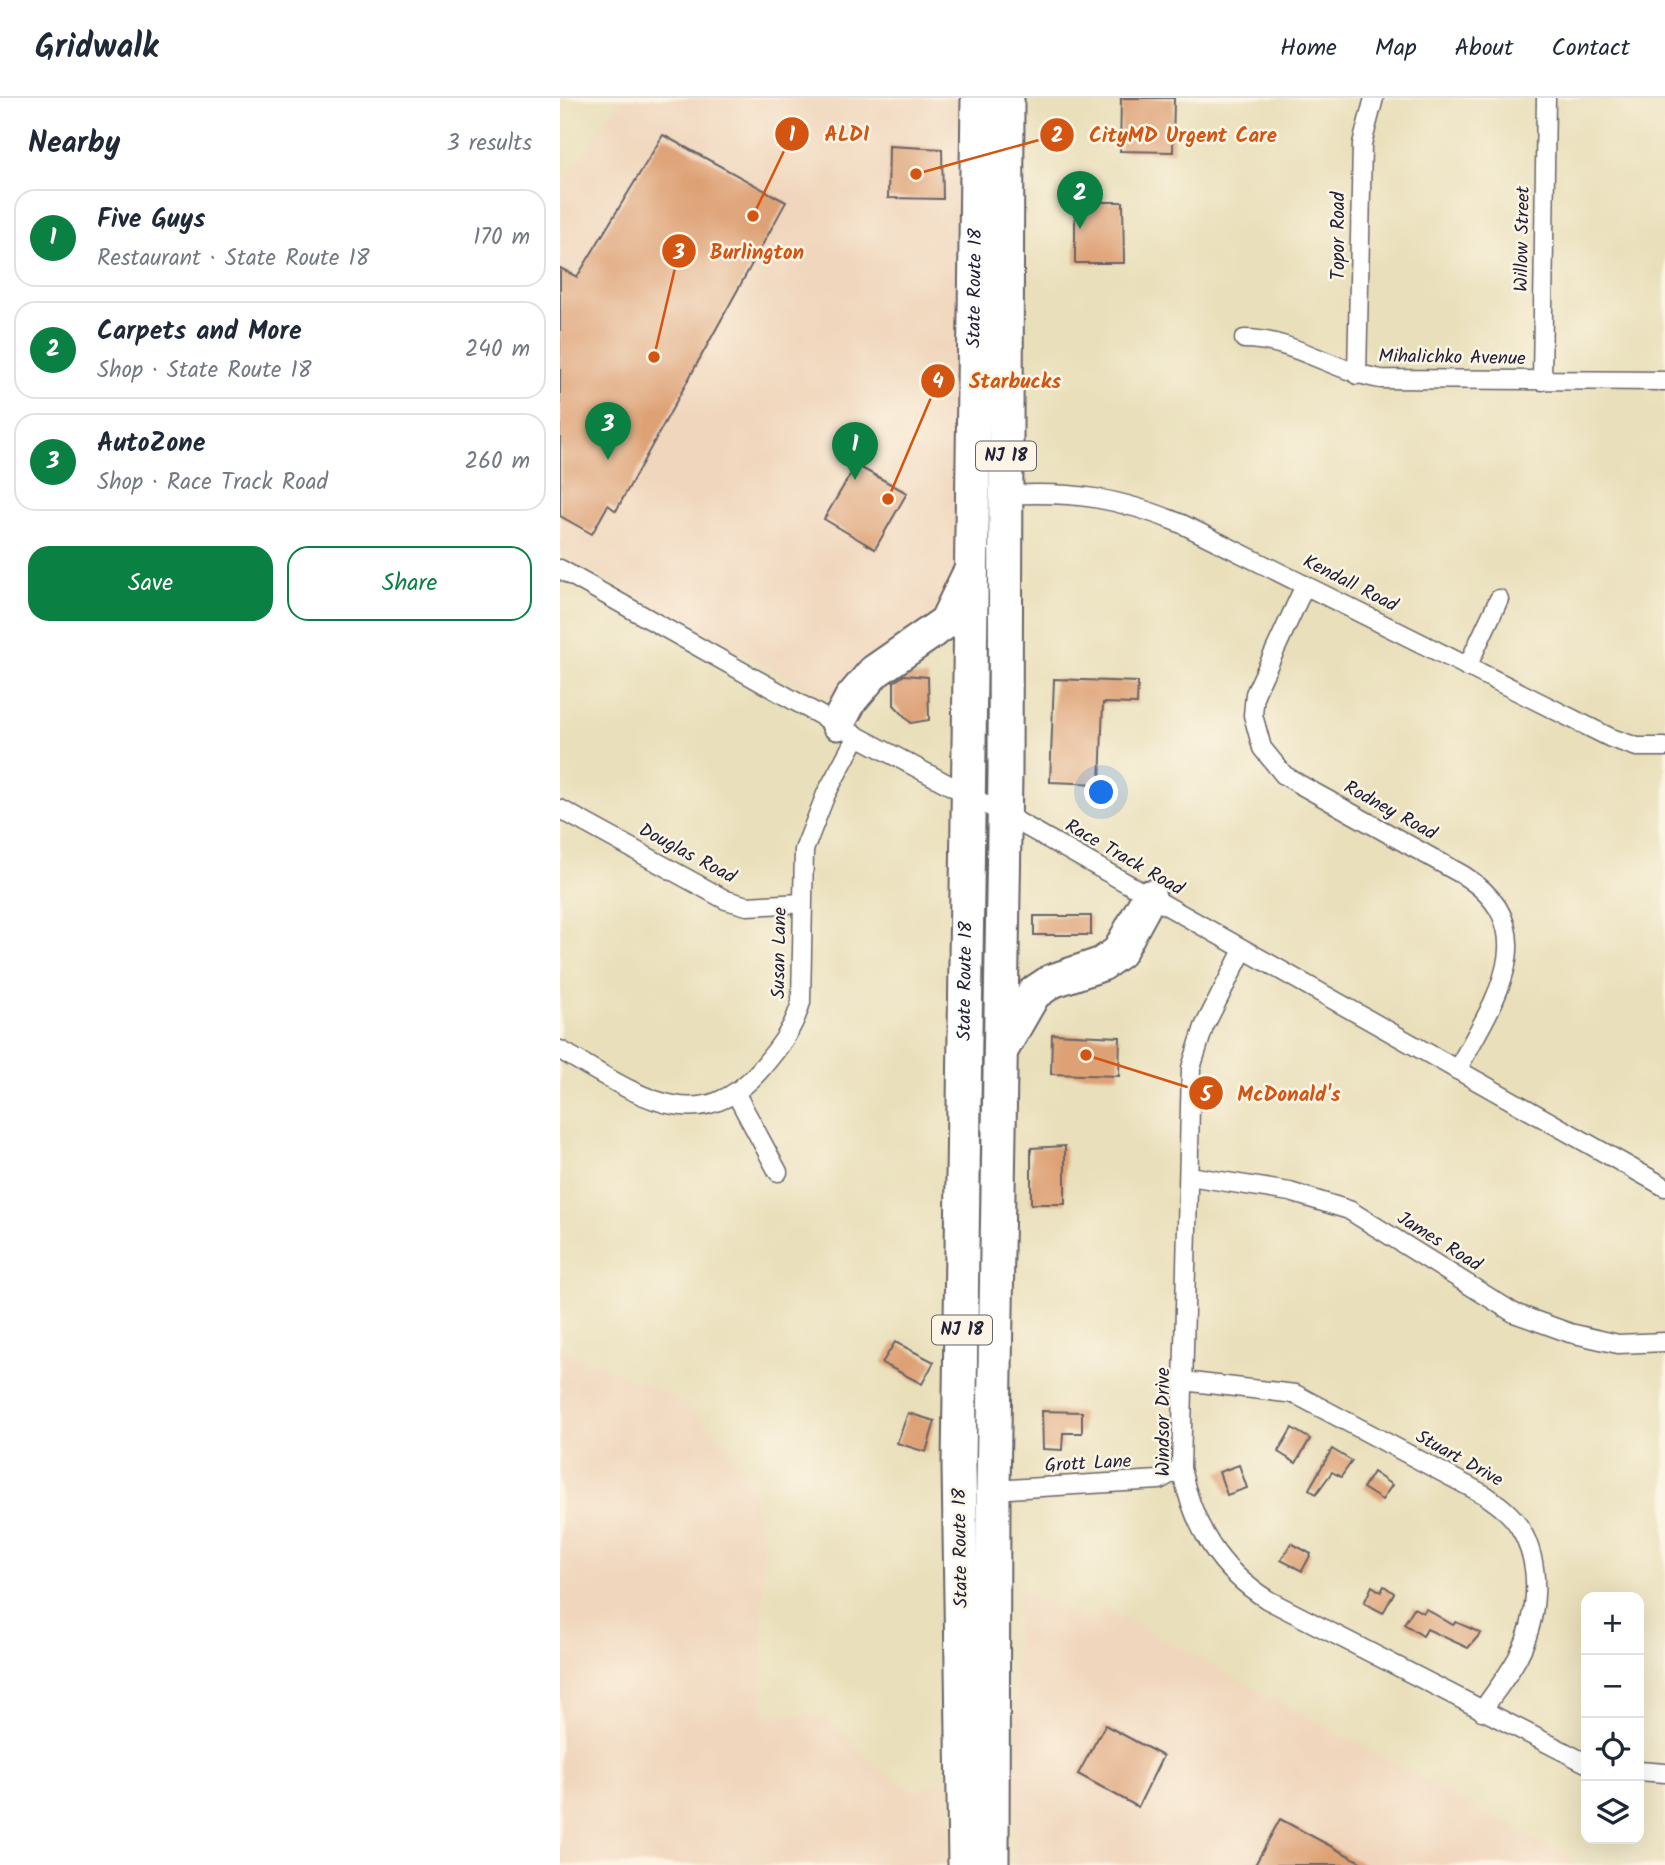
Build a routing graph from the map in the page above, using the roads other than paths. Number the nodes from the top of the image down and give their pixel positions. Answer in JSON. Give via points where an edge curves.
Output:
{"nodes":[{"id":1,"x":978,"y":98,"type":"edge"},
{"id":2,"x":1007,"y":98,"type":"edge"},
{"id":3,"x":1374,"y":98,"type":"edge"},
{"id":4,"x":1546,"y":98,"type":"edge"},
{"id":5,"x":1244,"y":340,"type":"dead end"},
{"id":6,"x":1357,"y":375,"type":"junction"},
{"id":7,"x":1542,"y":381,"type":"junction"},
{"id":8,"x":1665,"y":381,"type":"edge"},
{"id":9,"x":1006,"y":495,"type":"junction"},
{"id":10,"x":972,"y":568,"type":"junction"},
{"id":11,"x":560,"y":569,"type":"edge"},
{"id":12,"x":1306,"y":585,"type":"junction"},
{"id":13,"x":1499,"y":599,"type":"dead end"},
{"id":14,"x":1467,"y":667,"type":"junction"},
{"id":15,"x":847,"y":729,"type":"junction"},
{"id":16,"x":1665,"y":747,"type":"edge"},
{"id":17,"x":970,"y":796,"type":"junction"},
{"id":18,"x":560,"y":809,"type":"edge"},
{"id":19,"x":1004,"y":814,"type":"junction"},
{"id":20,"x":1149,"y":897,"type":"junction"},
{"id":21,"x":802,"y":903,"type":"junction"},
{"id":22,"x":1243,"y":950,"type":"junction"},
{"id":23,"x":1002,"y":1049,"type":"junction"},
{"id":24,"x":560,"y":1050,"type":"edge"},
{"id":25,"x":1457,"y":1070,"type":"junction"},
{"id":26,"x":736,"y":1094,"type":"junction"},
{"id":27,"x":778,"y":1172,"type":"dead end"},
{"id":28,"x":1189,"y":1176,"type":"junction"},
{"id":29,"x":1665,"y":1187,"type":"edge"},
{"id":30,"x":1665,"y":1342,"type":"edge"},
{"id":31,"x":1184,"y":1381,"type":"junction"},
{"id":32,"x":1181,"y":1468,"type":"junction"},
{"id":33,"x":993,"y":1490,"type":"junction"},
{"id":34,"x":1482,"y":1711,"type":"junction"},
{"id":35,"x":1581,"y":1760,"type":"edge"},
{"id":36,"x":1644,"y":1771,"type":"edge"},
{"id":37,"x":1665,"y":1773,"type":"edge"},
{"id":38,"x":965,"y":1865,"type":"edge"},
{"id":39,"x":992,"y":1865,"type":"edge"}],
"edges":[{"from":1,"to":10,"type":"highway","name":"State Route 18","number":"NJ 18"},
{"from":2,"to":9,"type":"highway","name":"State Route 18","number":"NJ 18"},
{"from":3,"to":6,"type":"street","name":"Topor Road","via":[[1360,164]]},
{"from":4,"to":7,"type":"street","name":"Willow Street"},
{"from":5,"to":6,"type":"street","name":"Mihalichko Avenue","via":[[1281,343]]},
{"from":6,"to":7,"type":"street","name":"Mihalichko Avenue"},
{"from":7,"to":8,"type":"street","name":"Mihalichko Avenue"},
{"from":9,"to":12,"type":"street","name":"Kendall Road","via":[[1083,494],[1144,508]]},
{"from":9,"to":19,"type":"highway","name":"State Route 18","number":"NJ 18"},
{"from":10,"to":15,"type":"highway","via":[[946,622],[874,672],[851,699]]},
{"from":10,"to":17,"type":"highway","name":"State Route 18","number":"NJ 18"},
{"from":11,"to":15,"type":"street","name":"Race Track Road"},
{"from":12,"to":14,"type":"street","name":"Kendall Road"},
{"from":12,"to":25,"type":"street","name":"Rodney Road","via":[[1255,694],[1256,732],[1262,748],[1284,775],[1463,875],[1499,909],[1509,943],[1505,978]]},
{"from":13,"to":14,"type":"street"},
{"from":14,"to":16,"type":"street","name":"Kendall Road","via":[[1611,738],[1637,747]]},
{"from":15,"to":17,"type":"street","name":"Race Track Road"},
{"from":15,"to":21,"type":"street","name":"Susan Lane","via":[[804,850]]},
{"from":17,"to":19,"type":"street","name":"Race Track Road"},
{"from":17,"to":38,"type":"highway","name":"State Route 18","number":"NJ 18","via":[[959,1466]]},
{"from":18,"to":21,"type":"street","name":"Douglas Road","via":[[726,900],[747,906]]},
{"from":19,"to":20,"type":"street","name":"Race Track Road"},
{"from":19,"to":23,"type":"highway","name":"State Route 18","number":"NJ 18"},
{"from":20,"to":22,"type":"street","name":"Race Track Road"},
{"from":20,"to":23,"type":"highway","via":[[1119,951],[1102,964],[1052,981],[1034,993]]},
{"from":21,"to":26,"type":"street","name":"Susan Lane","via":[[801,1002],[796,1022],[774,1054]]},
{"from":22,"to":25,"type":"street","name":"Race Track Road"},
{"from":22,"to":28,"type":"street","name":"Windsor Drive","via":[[1205,1027],[1191,1068]]},
{"from":23,"to":33,"type":"highway","name":"State Route 18","number":"NJ 18"},
{"from":24,"to":26,"type":"street","name":"Susan Lane","via":[[669,1107],[704,1106]]},
{"from":25,"to":29,"type":"street","name":"Race Track Road"},
{"from":26,"to":27,"type":"street"},
{"from":28,"to":30,"type":"street","name":"James Road","via":[[1290,1192],[1349,1210],[1514,1313],[1570,1333],[1618,1344]]},
{"from":28,"to":31,"type":"street","name":"Windsor Drive"},
{"from":31,"to":32,"type":"street","name":"Windsor Drive"},
{"from":31,"to":34,"type":"street","name":"Stuart Drive","via":[[1295,1394],[1504,1508],[1528,1545],[1536,1592],[1532,1620],[1518,1656]]},
{"from":32,"to":33,"type":"street","name":"Grott Lane","via":[[1159,1480]]},
{"from":32,"to":34,"type":"street","name":"Windsor Drive","via":[[1198,1525],[1241,1581],[1268,1600]]},
{"from":33,"to":39,"type":"highway","name":"State Route 18","number":"NJ 18"},
{"from":34,"to":35,"type":"street","name":"Windsor Drive"},
{"from":36,"to":37,"type":"street"}]}
